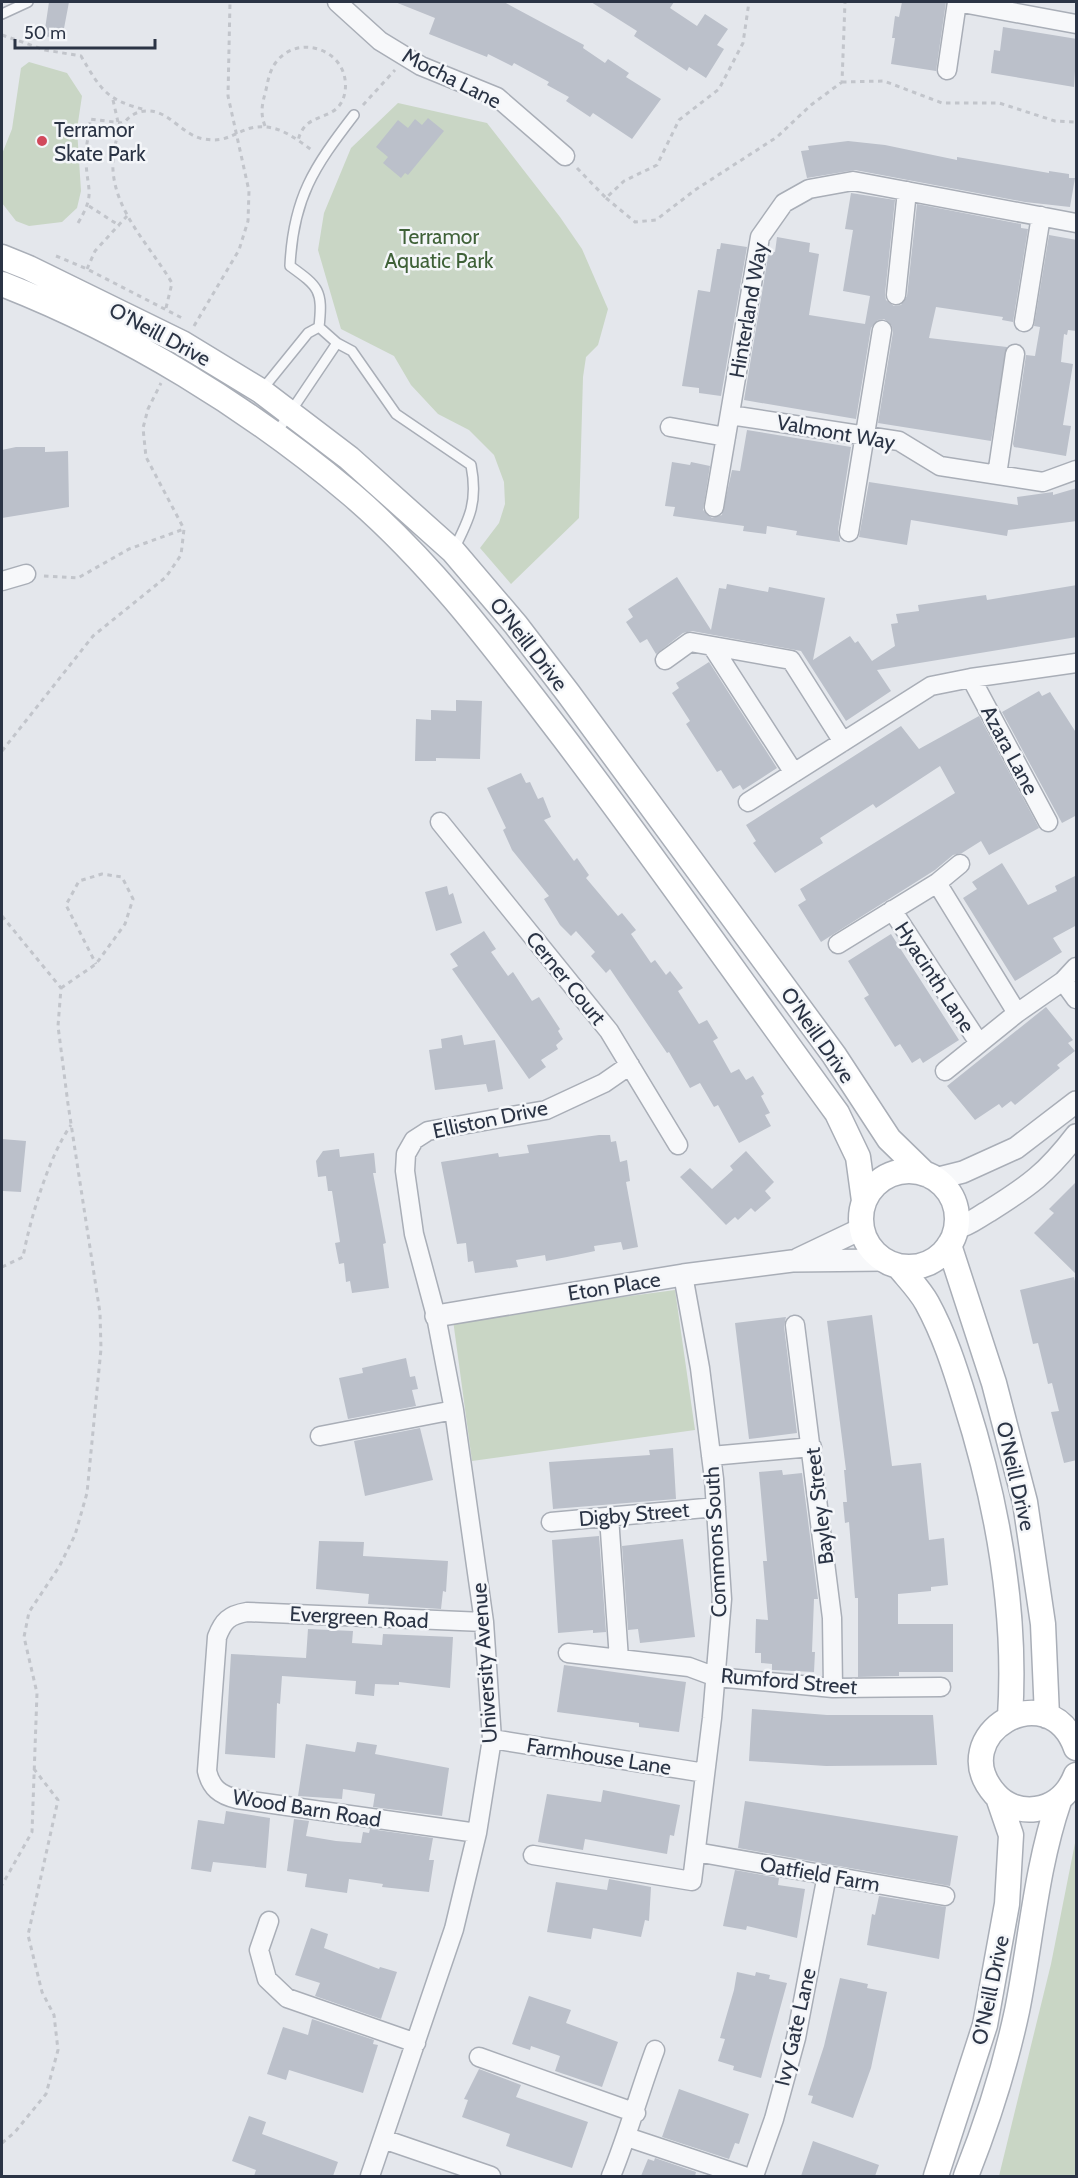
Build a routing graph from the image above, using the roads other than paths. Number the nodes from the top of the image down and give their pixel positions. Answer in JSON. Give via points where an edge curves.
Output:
{"nodes":[{"id":1,"x":28,"y":2,"type":"edge"},
{"id":2,"x":337,"y":2,"type":"edge"},
{"id":3,"x":957,"y":2,"type":"edge"},
{"id":4,"x":2,"y":14,"type":"edge"},
{"id":5,"x":1077,"y":24,"type":"edge"},
{"id":6,"x":947,"y":70,"type":"dead end"},
{"id":7,"x":354,"y":116,"type":"road end"},
{"id":8,"x":566,"y":156,"type":"road end"},
{"id":9,"x":907,"y":191,"type":"junction"},
{"id":10,"x":1041,"y":216,"type":"junction"},
{"id":11,"x":1077,"y":223,"type":"edge"},
{"id":12,"x":2,"y":257,"type":"edge"},
{"id":13,"x":2,"y":284,"type":"edge"},
{"id":14,"x":896,"y":294,"type":"dead end"},
{"id":15,"x":1024,"y":322,"type":"dead end"},
{"id":16,"x":319,"y":327,"type":"junction"},
{"id":17,"x":882,"y":330,"type":"dead end"},
{"id":18,"x":337,"y":343,"type":"junction"},
{"id":19,"x":1015,"y":354,"type":"dead end"},
{"id":20,"x":261,"y":391,"type":"junction"},
{"id":21,"x":289,"y":413,"type":"junction"},
{"id":22,"x":730,"y":415,"type":"junction"},
{"id":23,"x":670,"y":427,"type":"dead end"},
{"id":24,"x":866,"y":434,"type":"junction"},
{"id":25,"x":274,"y":436,"type":"junction"},
{"id":26,"x":726,"y":437,"type":"junction"},
{"id":27,"x":1077,"y":470,"type":"edge"},
{"id":28,"x":997,"y":475,"type":"junction"},
{"id":29,"x":714,"y":507,"type":"dead end"},
{"id":30,"x":849,"y":532,"type":"dead end"},
{"id":31,"x":453,"y":551,"type":"junction"},
{"id":32,"x":26,"y":574,"type":"road end"},
{"id":33,"x":2,"y":581,"type":"edge"},
{"id":34,"x":712,"y":646,"type":"junction"},
{"id":35,"x":665,"y":660,"type":"dead end"},
{"id":36,"x":1077,"y":663,"type":"edge"},
{"id":37,"x":971,"y":678,"type":"junction"},
{"id":38,"x":843,"y":742,"type":"junction"},
{"id":39,"x":794,"y":773,"type":"junction"},
{"id":40,"x":748,"y":802,"type":"dead end"},
{"id":41,"x":440,"y":822,"type":"dead end"},
{"id":42,"x":1048,"y":822,"type":"dead end"},
{"id":43,"x":960,"y":864,"type":"dead end"},
{"id":44,"x":937,"y":883,"type":"junction"},
{"id":45,"x":892,"y":910,"type":"junction"},
{"id":46,"x":838,"y":944,"type":"dead end"},
{"id":47,"x":1077,"y":967,"type":"edge"},
{"id":48,"x":1063,"y":981,"type":"junction"},
{"id":49,"x":1077,"y":999,"type":"edge"},
{"id":50,"x":1017,"y":1013,"type":"junction"},
{"id":51,"x":979,"y":1043,"type":"junction"},
{"id":52,"x":630,"y":1065,"type":"junction"},
{"id":53,"x":945,"y":1071,"type":"dead end"},
{"id":54,"x":1077,"y":1102,"type":"edge"},
{"id":55,"x":1077,"y":1135,"type":"edge"},
{"id":56,"x":414,"y":1140,"type":"joint"},
{"id":57,"x":678,"y":1145,"type":"dead end"},
{"id":58,"x":930,"y":1176,"type":"junction"},
{"id":59,"x":864,"y":1201,"type":"junction"},
{"id":60,"x":861,"y":1229,"type":"junction"},
{"id":61,"x":952,"y":1236,"type":"junction"},
{"id":62,"x":792,"y":1261,"type":"junction"},
{"id":63,"x":892,"y":1263,"type":"junction"},
{"id":64,"x":683,"y":1275,"type":"junction"},
{"id":65,"x":436,"y":1316,"type":"junction"},
{"id":66,"x":795,"y":1325,"type":"dead end"},
{"id":67,"x":454,"y":1410,"type":"junction"},
{"id":68,"x":320,"y":1436,"type":"dead end"},
{"id":69,"x":812,"y":1447,"type":"junction"},
{"id":70,"x":711,"y":1456,"type":"junction"},
{"id":71,"x":716,"y":1507,"type":"junction"},
{"id":72,"x":609,"y":1516,"type":"junction"},
{"id":73,"x":551,"y":1522,"type":"dead end"},
{"id":74,"x":234,"y":1614,"type":"joint"},
{"id":75,"x":484,"y":1622,"type":"junction"},
{"id":76,"x":568,"y":1653,"type":"dead end"},
{"id":77,"x":619,"y":1659,"type":"junction"},
{"id":78,"x":716,"y":1677,"type":"junction"},
{"id":79,"x":941,"y":1687,"type":"dead end"},
{"id":80,"x":833,"y":1688,"type":"junction"},
{"id":81,"x":1047,"y":1716,"type":"junction"},
{"id":82,"x":1010,"y":1717,"type":"junction"},
{"id":83,"x":1074,"y":1738,"type":"edge"},
{"id":84,"x":492,"y":1739,"type":"junction"},
{"id":85,"x":705,"y":1773,"type":"junction"},
{"id":86,"x":1076,"y":1776,"type":"edge"},
{"id":87,"x":999,"y":1800,"type":"junction"},
{"id":88,"x":1059,"y":1801,"type":"junction"},
{"id":89,"x":477,"y":1833,"type":"junction"},
{"id":90,"x":696,"y":1852,"type":"junction"},
{"id":91,"x":533,"y":1855,"type":"dead end"},
{"id":92,"x":827,"y":1875,"type":"junction"},
{"id":93,"x":945,"y":1896,"type":"dead end"},
{"id":94,"x":269,"y":1921,"type":"dead end"},
{"id":95,"x":416,"y":2043,"type":"junction"},
{"id":96,"x":655,"y":2050,"type":"dead end"},
{"id":97,"x":479,"y":2056,"type":"dead end"},
{"id":98,"x":636,"y":2113,"type":"junction"},
{"id":99,"x":627,"y":2137,"type":"junction"},
{"id":100,"x":383,"y":2139,"type":"junction"},
{"id":101,"x":370,"y":2176,"type":"edge"},
{"id":102,"x":490,"y":2176,"type":"edge"},
{"id":103,"x":611,"y":2176,"type":"edge"},
{"id":104,"x":744,"y":2176,"type":"edge"},
{"id":105,"x":754,"y":2176,"type":"edge"},
{"id":106,"x":936,"y":2176,"type":"edge"},
{"id":107,"x":966,"y":2176,"type":"edge"}],
"edges":[{"from":1,"to":4,"type":"lane"},
{"from":2,"to":8,"type":"street","name":"Mocha Lane","via":[[380,40],[407,57],[497,97]]},
{"from":3,"to":5,"type":"street"},
{"from":3,"to":6,"type":"street"},
{"from":7,"to":16,"type":"lane","via":[[322,157],[301,197],[291,233],[290,266],[314,284],[322,303]]},
{"from":9,"to":10,"type":"street","name":"Hinterland Way"},
{"from":9,"to":14,"type":"street"},
{"from":9,"to":22,"type":"street","name":"Hinterland Way","via":[[853,181],[809,189],[784,203],[760,237]]},
{"from":10,"to":11,"type":"street","name":"Hinterland Way"},
{"from":10,"to":15,"type":"street"},
{"from":12,"to":20,"type":"main road","name":"O'Neill Drive","via":[[182,343]]},
{"from":13,"to":25,"type":"main road","name":"O'Neill Drive","via":[[51,304],[169,366]]},
{"from":16,"to":18,"type":"lane"},
{"from":16,"to":20,"type":"lane","via":[[308,333]]},
{"from":17,"to":24,"type":"street"},
{"from":18,"to":21,"type":"lane"},
{"from":18,"to":31,"type":"lane","via":[[352,351],[396,414],[471,465],[476,489],[471,515]]},
{"from":19,"to":28,"type":"street"},
{"from":20,"to":21,"type":"main road","name":"O'Neill Drive"},
{"from":21,"to":25,"type":"lane"},
{"from":21,"to":31,"type":"main road","name":"O'Neill Drive","via":[[350,458]]},
{"from":22,"to":24,"type":"street","name":"Valmont Way"},
{"from":22,"to":26,"type":"street","name":"Hinterland Way"},
{"from":23,"to":26,"type":"street"},
{"from":24,"to":28,"type":"street","name":"Valmont Way","via":[[899,441],[940,466]]},
{"from":24,"to":30,"type":"street"},
{"from":25,"to":59,"type":"main road","name":"O'Neill Drive","via":[[351,494],[472,617],[591,773],[837,1113],[858,1157]]},
{"from":26,"to":29,"type":"street","name":"Hinterland Way"},
{"from":27,"to":28,"type":"street","name":"Valmont Way","via":[[1043,482]]},
{"from":31,"to":58,"type":"main road","name":"O'Neill Drive","via":[[568,693],[834,1055],[889,1139]]},
{"from":32,"to":33,"type":"street"},
{"from":34,"to":35,"type":"street","via":[[690,642]]},
{"from":34,"to":38,"type":"street","via":[[791,660]]},
{"from":34,"to":39,"type":"street"},
{"from":36,"to":37,"type":"street"},
{"from":37,"to":38,"type":"street","via":[[930,686]]},
{"from":37,"to":42,"type":"street","name":"Azara Lane"},
{"from":38,"to":39,"type":"street"},
{"from":39,"to":40,"type":"street"},
{"from":41,"to":52,"type":"street","name":"Cerner Court","via":[[609,1032]]},
{"from":43,"to":44,"type":"street"},
{"from":44,"to":45,"type":"street"},
{"from":44,"to":50,"type":"street"},
{"from":45,"to":46,"type":"street"},
{"from":45,"to":51,"type":"street","name":"Hyacinth Lane"},
{"from":47,"to":48,"type":"street"},
{"from":48,"to":49,"type":"street"},
{"from":48,"to":50,"type":"street"},
{"from":50,"to":51,"type":"street"},
{"from":51,"to":53,"type":"street"},
{"from":52,"to":56,"type":"street","name":"Elliston Drive","via":[[604,1083],[546,1110],[428,1131]]},
{"from":52,"to":57,"type":"street","name":"Cerner Court"},
{"from":54,"to":58,"type":"street","via":[[1017,1148],[963,1172]]},
{"from":55,"to":61,"type":"street","via":[[1037,1180]]},
{"from":56,"to":65,"type":"street","name":"University Avenue","via":[[406,1154],[405,1171],[414,1234]]},
{"from":58,"to":59,"type":"main road","via":[[904,1171],[885,1177]]},
{"from":58,"to":61,"type":"main road","name":"O'Neill Drive","via":[[953,1199],[957,1213]]},
{"from":59,"to":60,"type":"main road","name":"O'Neill Drive"},
{"from":60,"to":62,"type":"street","name":"Eton Place"},
{"from":60,"to":63,"type":"main road","name":"O'Neill Drive","via":[[866,1241]]},
{"from":61,"to":63,"type":"main road","via":[[936,1259],[928,1263],[915,1267]]},
{"from":61,"to":81,"type":"main road","name":"O'Neill Drive","via":[[1025,1502],[1043,1624]]},
{"from":62,"to":63,"type":"street","name":"Eton Place"},
{"from":62,"to":64,"type":"street","name":"Eton Place"},
{"from":63,"to":82,"type":"main road","name":"O'Neill Drive","via":[[926,1302],[952,1361],[991,1497],[1007,1596],[1013,1674]]},
{"from":64,"to":65,"type":"street","name":"Eton Place"},
{"from":64,"to":70,"type":"street","name":"Commons South"},
{"from":65,"to":67,"type":"street","name":"University Avenue"},
{"from":66,"to":69,"type":"street","name":"Bayley Street"},
{"from":67,"to":68,"type":"street"},
{"from":67,"to":75,"type":"street","name":"University Avenue"},
{"from":69,"to":70,"type":"street"},
{"from":69,"to":80,"type":"street","name":"Bayley Street","via":[[832,1618]]},
{"from":70,"to":71,"type":"street","name":"Commons South"},
{"from":71,"to":72,"type":"street","name":"Digby Street"},
{"from":71,"to":78,"type":"street","name":"Commons South","via":[[722,1599]]},
{"from":72,"to":73,"type":"street","name":"Digby Street"},
{"from":72,"to":77,"type":"street"},
{"from":74,"to":75,"type":"street","name":"Evergreen Road"},
{"from":74,"to":89,"type":"street","name":"Wood Barn Road","via":[[222,1622],[217,1637],[207,1771],[218,1792],[237,1799]]},
{"from":75,"to":84,"type":"street","name":"University Avenue"},
{"from":76,"to":77,"type":"street","name":"Rumford Street"},
{"from":77,"to":78,"type":"street","name":"Rumford Street","via":[[689,1667]]},
{"from":78,"to":80,"type":"street","name":"Rumford Street"},
{"from":78,"to":85,"type":"street","name":"Commons South"},
{"from":79,"to":80,"type":"street","name":"Rumford Street"},
{"from":81,"to":82,"type":"main road","via":[[1035,1713]]},
{"from":81,"to":83,"type":"main road"},
{"from":82,"to":87,"type":"main road","name":"O'Neill Drive","via":[[991,1733],[981,1755],[982,1772]]},
{"from":84,"to":85,"type":"street","name":"Farmhouse Lane"},
{"from":84,"to":89,"type":"street","name":"University Avenue"},
{"from":85,"to":90,"type":"street","name":"Commons South"},
{"from":86,"to":88,"type":"main road","name":"O'Neill Drive"},
{"from":87,"to":88,"type":"main road","via":[[1029,1810]]},
{"from":87,"to":106,"type":"main road","name":"O'Neill Drive","via":[[1011,1835],[1007,1904],[985,2025]]},
{"from":88,"to":107,"type":"main road","name":"O'Neill Drive","via":[[1047,1837],[1016,2013],[995,2095]]},
{"from":89,"to":95,"type":"street","name":"University Avenue","via":[[454,1929]]},
{"from":90,"to":91,"type":"street","name":"Commons South","via":[[692,1881]]},
{"from":90,"to":92,"type":"street","name":"Oatfield Farm"},
{"from":92,"to":93,"type":"street","name":"Oatfield Farm"},
{"from":92,"to":105,"type":"street","name":"Ivy Gate Lane","via":[[796,2038]]},
{"from":94,"to":95,"type":"street","via":[[259,1950],[267,1979],[287,1998]]},
{"from":95,"to":100,"type":"street","name":"University Avenue"},
{"from":96,"to":98,"type":"street","via":[[640,2089]]},
{"from":97,"to":98,"type":"street"},
{"from":98,"to":99,"type":"street"},
{"from":99,"to":103,"type":"street"},
{"from":99,"to":104,"type":"street"},
{"from":100,"to":101,"type":"street","name":"University Avenue"},
{"from":100,"to":102,"type":"street"}]}
